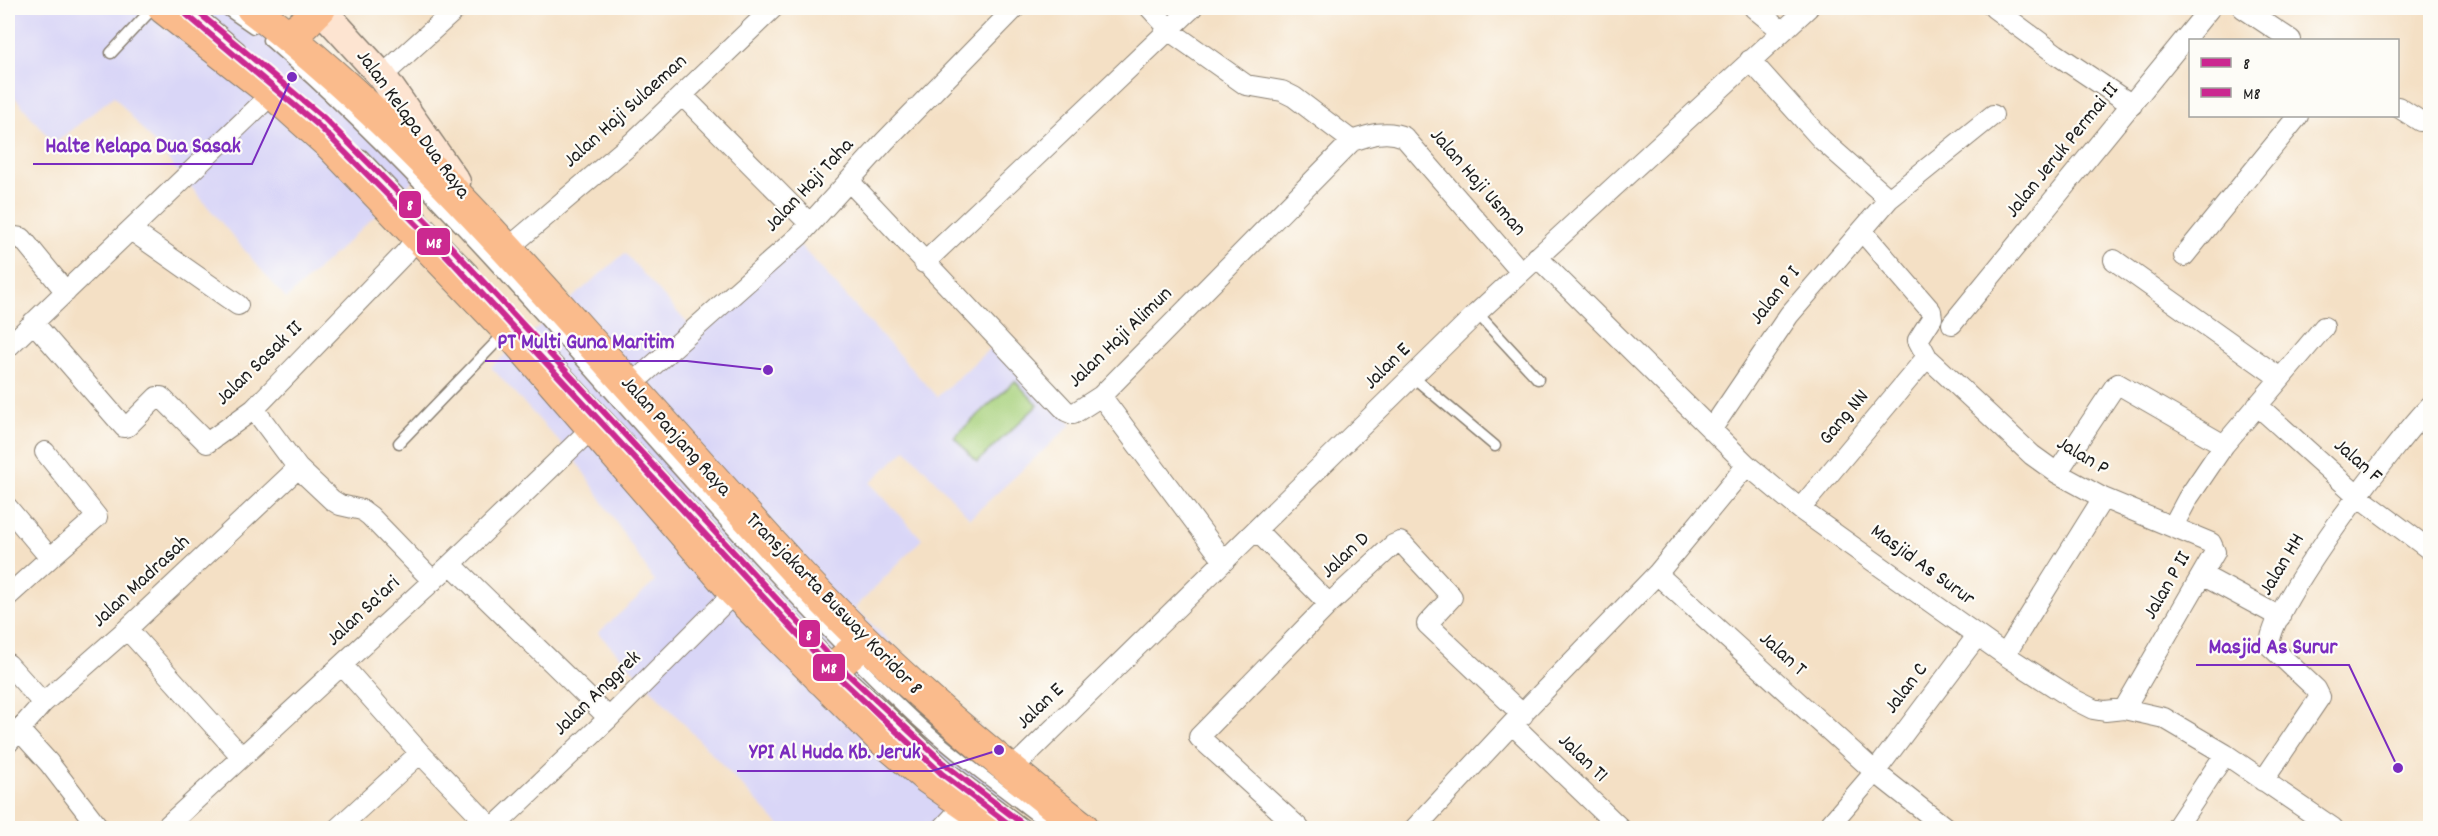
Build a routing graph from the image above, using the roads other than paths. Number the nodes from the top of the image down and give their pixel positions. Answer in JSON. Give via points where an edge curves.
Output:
{"nodes":[{"id":1,"x":153,"y":8,"type":"edge"},
{"id":2,"x":164,"y":8,"type":"edge"},
{"id":3,"x":193,"y":8,"type":"edge"},
{"id":4,"x":224,"y":8,"type":"edge"},
{"id":5,"x":252,"y":8,"type":"edge"},
{"id":6,"x":320,"y":8,"type":"edge"},
{"id":7,"x":458,"y":8,"type":"edge"},
{"id":8,"x":773,"y":8,"type":"edge"},
{"id":9,"x":1015,"y":8,"type":"edge"},
{"id":10,"x":1150,"y":8,"type":"edge"},
{"id":11,"x":1192,"y":8,"type":"edge"},
{"id":12,"x":1754,"y":8,"type":"edge"},
{"id":13,"x":1808,"y":8,"type":"edge"},
{"id":14,"x":1994,"y":8,"type":"edge"},
{"id":15,"x":2210,"y":8,"type":"edge"},
{"id":16,"x":2243,"y":8,"type":"edge"},
{"id":17,"x":1169,"y":29,"type":"junction"},
{"id":18,"x":1782,"y":31,"type":"junction"},
{"id":19,"x":287,"y":35,"type":"junction"},
{"id":20,"x":2290,"y":39,"type":"edge"},
{"id":21,"x":111,"y":53,"type":"dead end"},
{"id":22,"x":1750,"y":60,"type":"junction"},
{"id":23,"x":382,"y":76,"type":"junction"},
{"id":24,"x":273,"y":93,"type":"junction"},
{"id":25,"x":683,"y":96,"type":"junction"},
{"id":26,"x":2132,"y":105,"type":"junction"},
{"id":27,"x":2399,"y":108,"type":"edge"},
{"id":28,"x":1993,"y":114,"type":"dead end"},
{"id":29,"x":2297,"y":117,"type":"edge"},
{"id":30,"x":2420,"y":121,"type":"dead end"},
{"id":31,"x":1352,"y":141,"type":"junction"},
{"id":32,"x":849,"y":181,"type":"junction"},
{"id":33,"x":1889,"y":199,"type":"junction"},
{"id":34,"x":477,"y":217,"type":"junction"},
{"id":35,"x":810,"y":224,"type":"junction"},
{"id":36,"x":131,"y":230,"type":"junction"},
{"id":37,"x":1862,"y":231,"type":"junction"},
{"id":38,"x":418,"y":236,"type":"junction"},
{"id":39,"x":8,"y":241,"type":"edge"},
{"id":40,"x":507,"y":249,"type":"junction"},
{"id":41,"x":1537,"y":256,"type":"junction"},
{"id":42,"x":2184,"y":256,"type":"dead end"},
{"id":43,"x":2114,"y":260,"type":"dead end"},
{"id":44,"x":924,"y":263,"type":"junction"},
{"id":45,"x":1521,"y":272,"type":"junction"},
{"id":46,"x":66,"y":292,"type":"junction"},
{"id":47,"x":238,"y":305,"type":"dead end"},
{"id":48,"x":1477,"y":313,"type":"junction"},
{"id":49,"x":33,"y":322,"type":"junction"},
{"id":50,"x":1952,"y":324,"type":"dead end"},
{"id":51,"x":2324,"y":327,"type":"dead end"},
{"id":52,"x":508,"y":330,"type":"junction"},
{"id":53,"x":8,"y":346,"type":"edge"},
{"id":54,"x":1927,"y":357,"type":"junction"},
{"id":55,"x":1413,"y":377,"type":"junction"},
{"id":56,"x":2280,"y":378,"type":"junction"},
{"id":57,"x":1538,"y":379,"type":"dead end"},
{"id":58,"x":630,"y":386,"type":"junction"},
{"id":59,"x":1101,"y":396,"type":"junction"},
{"id":60,"x":2257,"y":405,"type":"junction"},
{"id":61,"x":2430,"y":406,"type":"edge"},
{"id":62,"x":254,"y":409,"type":"junction"},
{"id":63,"x":592,"y":428,"type":"junction"},
{"id":64,"x":1710,"y":430,"type":"junction"},
{"id":65,"x":399,"y":443,"type":"dead end"},
{"id":66,"x":2224,"y":445,"type":"junction"},
{"id":67,"x":1495,"y":446,"type":"dead end"},
{"id":68,"x":45,"y":452,"type":"dead end"},
{"id":69,"x":1747,"y":465,"type":"junction"},
{"id":70,"x":298,"y":468,"type":"junction"},
{"id":71,"x":2056,"y":473,"type":"junction"},
{"id":72,"x":2359,"y":497,"type":"junction"},
{"id":73,"x":2103,"y":498,"type":"junction"},
{"id":74,"x":8,"y":508,"type":"edge"},
{"id":75,"x":1800,"y":509,"type":"junction"},
{"id":76,"x":2174,"y":526,"type":"junction"},
{"id":77,"x":1256,"y":530,"type":"junction"},
{"id":78,"x":2430,"y":550,"type":"edge"},
{"id":79,"x":50,"y":558,"type":"junction"},
{"id":80,"x":1224,"y":561,"type":"junction"},
{"id":81,"x":451,"y":564,"type":"junction"},
{"id":82,"x":1657,"y":574,"type":"junction"},
{"id":83,"x":2202,"y":575,"type":"junction"},
{"id":84,"x":433,"y":581,"type":"junction"},
{"id":85,"x":735,"y":592,"type":"junction"},
{"id":86,"x":8,"y":596,"type":"edge"},
{"id":87,"x":1329,"y":604,"type":"junction"},
{"id":88,"x":2280,"y":617,"type":"junction"},
{"id":89,"x":127,"y":630,"type":"junction"},
{"id":90,"x":1977,"y":636,"type":"junction"},
{"id":91,"x":2005,"y":655,"type":"junction"},
{"id":92,"x":843,"y":660,"type":"junction"},
{"id":93,"x":8,"y":664,"type":"edge"},
{"id":94,"x":342,"y":665,"type":"junction"},
{"id":95,"x":43,"y":703,"type":"junction"},
{"id":96,"x":2124,"y":709,"type":"junction"},
{"id":97,"x":609,"y":718,"type":"junction"},
{"id":98,"x":1517,"y":720,"type":"junction"},
{"id":99,"x":14,"y":737,"type":"edge"},
{"id":100,"x":420,"y":753,"type":"junction"},
{"id":101,"x":2225,"y":754,"type":"junction"},
{"id":102,"x":242,"y":757,"type":"junction"},
{"id":103,"x":1010,"y":771,"type":"junction"},
{"id":104,"x":1875,"y":772,"type":"junction"},
{"id":105,"x":2263,"y":781,"type":"junction"},
{"id":106,"x":966,"y":803,"type":"junction"},
{"id":107,"x":99,"y":828,"type":"edge"},
{"id":108,"x":165,"y":828,"type":"edge"},
{"id":109,"x":338,"y":828,"type":"edge"},
{"id":110,"x":492,"y":828,"type":"edge"},
{"id":111,"x":943,"y":828,"type":"edge"},
{"id":112,"x":1000,"y":828,"type":"edge"},
{"id":113,"x":1028,"y":828,"type":"edge"},
{"id":114,"x":1052,"y":828,"type":"edge"},
{"id":115,"x":1083,"y":828,"type":"edge"},
{"id":116,"x":1299,"y":828,"type":"edge"},
{"id":117,"x":1415,"y":828,"type":"edge"},
{"id":118,"x":1617,"y":828,"type":"edge"},
{"id":119,"x":1827,"y":828,"type":"edge"},
{"id":120,"x":1946,"y":828,"type":"edge"},
{"id":121,"x":2176,"y":828,"type":"edge"},
{"id":122,"x":2333,"y":828,"type":"edge"}],
"edges":[{"from":1,"to":21,"type":"lane"},
{"from":2,"to":24,"type":"main road","name":"Jalan Panjang Raya"},
{"from":3,"to":92,"type":"lane","name":"Transjakarta Busway Koridor 8","via":[[324,118],[381,174],[785,610]]},
{"from":4,"to":92,"type":"lane","name":"Transjakarta Busway Koridor 8","via":[[308,75],[398,162],[797,600]]},
{"from":5,"to":19,"type":"main road","name":"Jalan Panjang Raya"},
{"from":6,"to":19,"type":"main road"},
{"from":6,"to":23,"type":"street","name":"Jalan Kelapa Dua Raya"},
{"from":7,"to":23,"type":"street"},
{"from":8,"to":25,"type":"street","name":"Jalan Haji Sulaeman"},
{"from":9,"to":32,"type":"street","name":"Jalan Haji Taha"},
{"from":10,"to":17,"type":"street"},
{"from":11,"to":17,"type":"street"},
{"from":12,"to":18,"type":"street"},
{"from":13,"to":18,"type":"street","name":"Jalan E"},
{"from":14,"to":26,"type":"street"},
{"from":15,"to":26,"type":"street","name":"Jalan Jeruk Permai II"},
{"from":16,"to":20,"type":"street"},
{"from":17,"to":31,"type":"street","via":[[1246,86],[1282,91]]},
{"from":17,"to":44,"type":"street"},
{"from":18,"to":22,"type":"street","name":"Jalan E"},
{"from":19,"to":34,"type":"main road","name":"Jalan Panjang Raya","via":[[376,114]]},
{"from":22,"to":33,"type":"street","via":[[1822,140]]},
{"from":22,"to":41,"type":"street","name":"Jalan E"},
{"from":23,"to":34,"type":"street","name":"Jalan Kelapa Dua Raya"},
{"from":24,"to":36,"type":"street"},
{"from":24,"to":38,"type":"main road","name":"Jalan Panjang Raya","via":[[331,145]]},
{"from":25,"to":35,"type":"street"},
{"from":25,"to":40,"type":"street","name":"Jalan Haji Sulaeman"},
{"from":26,"to":50,"type":"street","name":"Jalan Jeruk Permai II"},
{"from":27,"to":30,"type":"street"},
{"from":28,"to":33,"type":"street","name":"Jalan P I"},
{"from":29,"to":42,"type":"street"},
{"from":31,"to":45,"type":"street","name":"Jalan Haji Usman","via":[[1376,133],[1404,137]]},
{"from":31,"to":59,"type":"street","name":"Jalan Haji Alimun"},
{"from":32,"to":35,"type":"street","name":"Jalan Haji Taha"},
{"from":32,"to":44,"type":"street","name":"Jalan Haji Alimun"},
{"from":33,"to":37,"type":"street","name":"Jalan P I"},
{"from":34,"to":40,"type":"main road","name":"Jalan Panjang Raya"},
{"from":35,"to":58,"type":"street","name":"Jalan Haji Taha"},
{"from":36,"to":46,"type":"street"},
{"from":36,"to":47,"type":"street"},
{"from":37,"to":54,"type":"street","via":[[1932,315],[1918,340]]},
{"from":37,"to":64,"type":"street","name":"Jalan P I","via":[[1789,315]]},
{"from":38,"to":52,"type":"main road","name":"Jalan Panjang Raya"},
{"from":38,"to":62,"type":"street","name":"Jalan Sasak II"},
{"from":39,"to":46,"type":"street","via":[[22,238]]},
{"from":40,"to":58,"type":"main road","name":"Jalan Panjang Raya"},
{"from":41,"to":45,"type":"street","name":"Jalan E"},
{"from":41,"to":64,"type":"street","name":"Masjid As Surur"},
{"from":43,"to":56,"type":"street"},
{"from":44,"to":59,"type":"street","name":"Jalan Haji Alimun","via":[[1067,412],[1075,412]]},
{"from":45,"to":48,"type":"street","name":"Jalan E"},
{"from":46,"to":49,"type":"street"},
{"from":48,"to":55,"type":"street","name":"Jalan E"},
{"from":48,"to":57,"type":"lane"},
{"from":49,"to":53,"type":"street"},
{"from":49,"to":62,"type":"street","name":"Jalan Sasak II","via":[[124,427],[161,397],[207,443]]},
{"from":51,"to":56,"type":"street","name":"Jalan P II"},
{"from":52,"to":63,"type":"main road","name":"Jalan Panjang Raya"},
{"from":52,"to":65,"type":"lane"},
{"from":54,"to":71,"type":"street","name":"Jalan P"},
{"from":54,"to":75,"type":"street","name":"Gang NN"},
{"from":55,"to":67,"type":"lane"},
{"from":55,"to":77,"type":"street","name":"Jalan E"},
{"from":56,"to":60,"type":"street","name":"Jalan P II"},
{"from":58,"to":92,"type":"main road","name":"Jalan Panjang Raya","via":[[788,562]]},
{"from":59,"to":80,"type":"street"},
{"from":60,"to":66,"type":"street","name":"Jalan P II"},
{"from":60,"to":72,"type":"street","name":"Jalan F"},
{"from":61,"to":72,"type":"street","name":"Jalan HH"},
{"from":62,"to":70,"type":"street"},
{"from":63,"to":81,"type":"street","name":"Jalan Sa'ari"},
{"from":63,"to":85,"type":"main road","name":"Jalan Panjang Raya"},
{"from":64,"to":69,"type":"street","name":"Masjid As Surur"},
{"from":66,"to":71,"type":"street","via":[[2118,384]]},
{"from":66,"to":76,"type":"street","name":"Jalan P II"},
{"from":68,"to":79,"type":"street","via":[[97,517]]},
{"from":69,"to":75,"type":"street","name":"Masjid As Surur"},
{"from":69,"to":82,"type":"street"},
{"from":70,"to":84,"type":"street","via":[[336,504],[370,516]]},
{"from":70,"to":89,"type":"street","name":"Jalan Madrasah"},
{"from":71,"to":73,"type":"street","name":"Jalan P"},
{"from":72,"to":78,"type":"street","name":"Jalan F"},
{"from":72,"to":88,"type":"street","name":"Jalan HH","via":[[2310,562]]},
{"from":73,"to":76,"type":"street"},
{"from":73,"to":91,"type":"street","name":"Jalan P"},
{"from":74,"to":79,"type":"street"},
{"from":75,"to":90,"type":"street","name":"Masjid As Surur"},
{"from":76,"to":83,"type":"street","name":"Jalan P II","via":[[2214,547]]},
{"from":77,"to":80,"type":"street","name":"Jalan E"},
{"from":77,"to":87,"type":"street","name":"Jalan D"},
{"from":79,"to":86,"type":"street"},
{"from":80,"to":103,"type":"street","name":"Jalan E"},
{"from":81,"to":84,"type":"street","name":"Jalan Sa'ari"},
{"from":81,"to":97,"type":"street"},
{"from":82,"to":98,"type":"street"},
{"from":82,"to":104,"type":"street","name":"Jalan T"},
{"from":83,"to":88,"type":"street"},
{"from":83,"to":96,"type":"street","name":"Jalan P II"},
{"from":84,"to":94,"type":"street","name":"Jalan Sa'ari"},
{"from":85,"to":92,"type":"main road","name":"Jalan Panjang Raya"},
{"from":85,"to":97,"type":"street","name":"Jalan Anggrek"},
{"from":87,"to":98,"type":"street","name":"Jalan D","via":[[1400,542],[1452,597],[1427,624]]},
{"from":87,"to":116,"type":"street","via":[[1199,737]]},
{"from":88,"to":105,"type":"street","name":"Jalan HH","via":[[2270,646],[2320,697]]},
{"from":89,"to":95,"type":"street","name":"Jalan Madrasah"},
{"from":89,"to":102,"type":"street"},
{"from":90,"to":91,"type":"street","name":"Masjid As Surur"},
{"from":90,"to":104,"type":"street","name":"Jalan C"},
{"from":91,"to":96,"type":"street","name":"Masjid As Surur","via":[[2092,709]]},
{"from":92,"to":103,"type":"main road","name":"Jalan Panjang Raya","via":[[933,706]]},
{"from":92,"to":106,"type":"main road","name":"Jalan Panjang Raya","via":[[881,738]]},
{"from":92,"to":113,"type":"lane","name":"Transjakarta Busway Koridor 8","via":[[948,767]]},
{"from":92,"to":114,"type":"lane","name":"Transjakarta Busway Koridor 8"},
{"from":93,"to":95,"type":"street"},
{"from":94,"to":100,"type":"street"},
{"from":94,"to":102,"type":"street","name":"Jalan Sa'ari"},
{"from":95,"to":99,"type":"street","name":"Jalan Madrasah"},
{"from":96,"to":101,"type":"street","name":"Masjid As Surur","via":[[2164,718]]},
{"from":97,"to":110,"type":"street","name":"Jalan Anggrek"},
{"from":98,"to":117,"type":"street"},
{"from":98,"to":118,"type":"street","name":"Jalan T1"},
{"from":99,"to":107,"type":"street","via":[[49,763]]},
{"from":100,"to":109,"type":"street"},
{"from":100,"to":110,"type":"street"},
{"from":101,"to":105,"type":"street","name":"Masjid As Surur"},
{"from":101,"to":121,"type":"street"},
{"from":102,"to":108,"type":"street","name":"Jalan Sa'ari"},
{"from":103,"to":115,"type":"main road","name":"Jalan Panjang Raya"},
{"from":104,"to":119,"type":"street","name":"Jalan C"},
{"from":104,"to":120,"type":"street"},
{"from":105,"to":122,"type":"street","name":"Masjid As Surur"},
{"from":106,"to":111,"type":"street"},
{"from":106,"to":112,"type":"main road","name":"Jalan Panjang Raya"}]}
